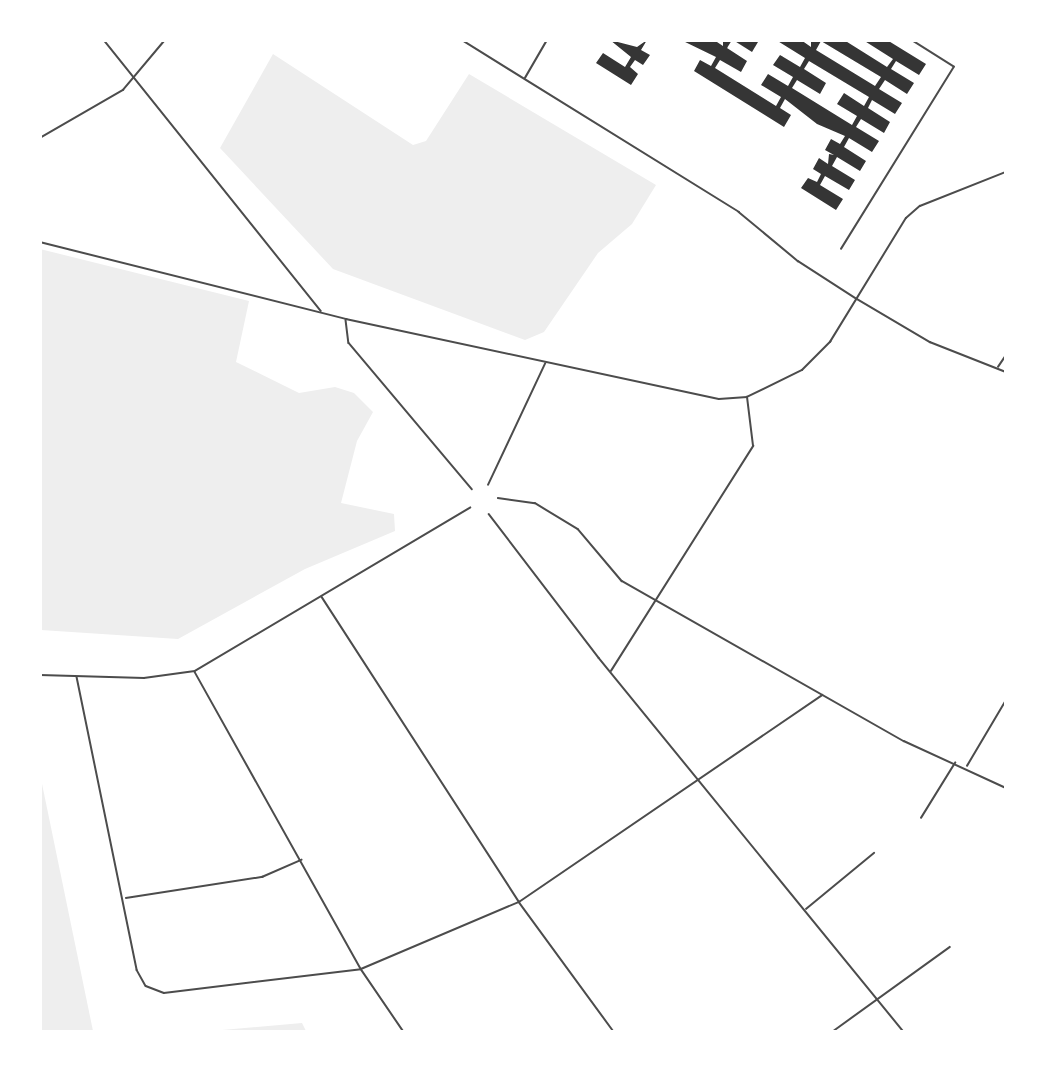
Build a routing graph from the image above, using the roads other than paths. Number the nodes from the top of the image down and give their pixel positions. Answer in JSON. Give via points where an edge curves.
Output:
{"nodes":[{"id":1,"x":104,"y":40,"type":"edge"},
{"id":2,"x":165,"y":40,"type":"edge"},
{"id":3,"x":462,"y":40,"type":"edge"},
{"id":4,"x":547,"y":40,"type":"edge"},
{"id":5,"x":911,"y":40,"type":"edge"},
{"id":6,"x":135,"y":78,"type":"junction"},
{"id":7,"x":524,"y":79,"type":"junction"},
{"id":8,"x":40,"y":138,"type":"edge"},
{"id":9,"x":1005,"y":172,"type":"edge"},
{"id":10,"x":40,"y":242,"type":"edge"},
{"id":11,"x":841,"y":249,"type":"dead end"},
{"id":12,"x":857,"y":299,"type":"junction"},
{"id":13,"x":322,"y":313,"type":"junction"},
{"id":14,"x":346,"y":319,"type":"junction"},
{"id":15,"x":1005,"y":355,"type":"edge"},
{"id":16,"x":545,"y":362,"type":"junction"},
{"id":17,"x":997,"y":368,"type":"junction"},
{"id":18,"x":1005,"y":372,"type":"edge"},
{"id":19,"x":747,"y":397,"type":"junction"},
{"id":20,"x":488,"y":485,"type":"dead end"},
{"id":21,"x":472,"y":489,"type":"dead end"},
{"id":22,"x":498,"y":498,"type":"dead end"},
{"id":23,"x":470,"y":508,"type":"dead end"},
{"id":24,"x":489,"y":514,"type":"dead end"},
{"id":25,"x":322,"y":597,"type":"junction"},
{"id":26,"x":656,"y":599,"type":"junction"},
{"id":27,"x":195,"y":671,"type":"junction"},
{"id":28,"x":610,"y":671,"type":"junction"},
{"id":29,"x":40,"y":675,"type":"edge"},
{"id":30,"x":77,"y":677,"type":"junction"},
{"id":31,"x":822,"y":695,"type":"junction"},
{"id":32,"x":1005,"y":700,"type":"edge"},
{"id":33,"x":956,"y":762,"type":"junction"},
{"id":34,"x":967,"y":766,"type":"junction"},
{"id":35,"x":701,"y":780,"type":"junction"},
{"id":36,"x":1005,"y":788,"type":"edge"},
{"id":37,"x":921,"y":818,"type":"dead end"},
{"id":38,"x":874,"y":853,"type":"dead end"},
{"id":39,"x":301,"y":860,"type":"junction"},
{"id":40,"x":125,"y":898,"type":"junction"},
{"id":41,"x":519,"y":902,"type":"junction"},
{"id":42,"x":805,"y":910,"type":"junction"},
{"id":43,"x":950,"y":947,"type":"dead end"},
{"id":44,"x":362,"y":969,"type":"junction"},
{"id":45,"x":878,"y":999,"type":"junction"},
{"id":46,"x":404,"y":1032,"type":"edge"},
{"id":47,"x":614,"y":1032,"type":"edge"},
{"id":48,"x":832,"y":1032,"type":"edge"},
{"id":49,"x":904,"y":1032,"type":"edge"}],
"edges":[{"from":1,"to":6,"type":"lane"},
{"from":2,"to":6,"type":"lane"},
{"from":3,"to":7,"type":"lane"},
{"from":4,"to":7,"type":"lane"},
{"from":5,"to":11,"type":"lane","via":[[954,66]]},
{"from":6,"to":8,"type":"lane","via":[[107,101]]},
{"from":6,"to":13,"type":"lane"},
{"from":7,"to":12,"type":"lane","via":[[739,212],[798,261]]},
{"from":9,"to":12,"type":"lane","via":[[920,206],[906,218]]},
{"from":10,"to":13,"type":"lane"},
{"from":12,"to":17,"type":"lane","via":[[930,342]]},
{"from":12,"to":19,"type":"lane","via":[[830,342],[802,370]]},
{"from":13,"to":14,"type":"lane"},
{"from":14,"to":16,"type":"lane"},
{"from":14,"to":21,"type":"lane","via":[[349,343]]},
{"from":15,"to":17,"type":"lane"},
{"from":16,"to":19,"type":"lane","via":[[690,396]]},
{"from":16,"to":20,"type":"lane"},
{"from":17,"to":18,"type":"lane"},
{"from":19,"to":26,"type":"lane","via":[[753,446]]},
{"from":22,"to":26,"type":"lane","via":[[535,503],[578,529],[610,570]]},
{"from":23,"to":25,"type":"lane"},
{"from":24,"to":28,"type":"lane"},
{"from":25,"to":27,"type":"lane"},
{"from":25,"to":41,"type":"lane"},
{"from":26,"to":28,"type":"lane"},
{"from":26,"to":31,"type":"lane"},
{"from":27,"to":30,"type":"lane"},
{"from":27,"to":39,"type":"lane"},
{"from":28,"to":35,"type":"lane"},
{"from":29,"to":30,"type":"lane"},
{"from":30,"to":40,"type":"lane"},
{"from":31,"to":33,"type":"lane","via":[[904,741]]},
{"from":31,"to":35,"type":"lane"},
{"from":32,"to":34,"type":"lane"},
{"from":33,"to":34,"type":"lane"},
{"from":33,"to":37,"type":"lane"},
{"from":34,"to":36,"type":"lane"},
{"from":35,"to":41,"type":"lane"},
{"from":35,"to":42,"type":"lane"},
{"from":38,"to":42,"type":"lane"},
{"from":39,"to":40,"type":"lane","via":[[262,877]]},
{"from":39,"to":44,"type":"lane"},
{"from":40,"to":44,"type":"lane","via":[[137,970],[151,989],[164,993]]},
{"from":41,"to":44,"type":"lane"},
{"from":41,"to":47,"type":"lane"},
{"from":42,"to":45,"type":"lane"},
{"from":43,"to":45,"type":"lane"},
{"from":44,"to":46,"type":"lane"},
{"from":45,"to":48,"type":"lane"},
{"from":45,"to":49,"type":"lane"}]}
